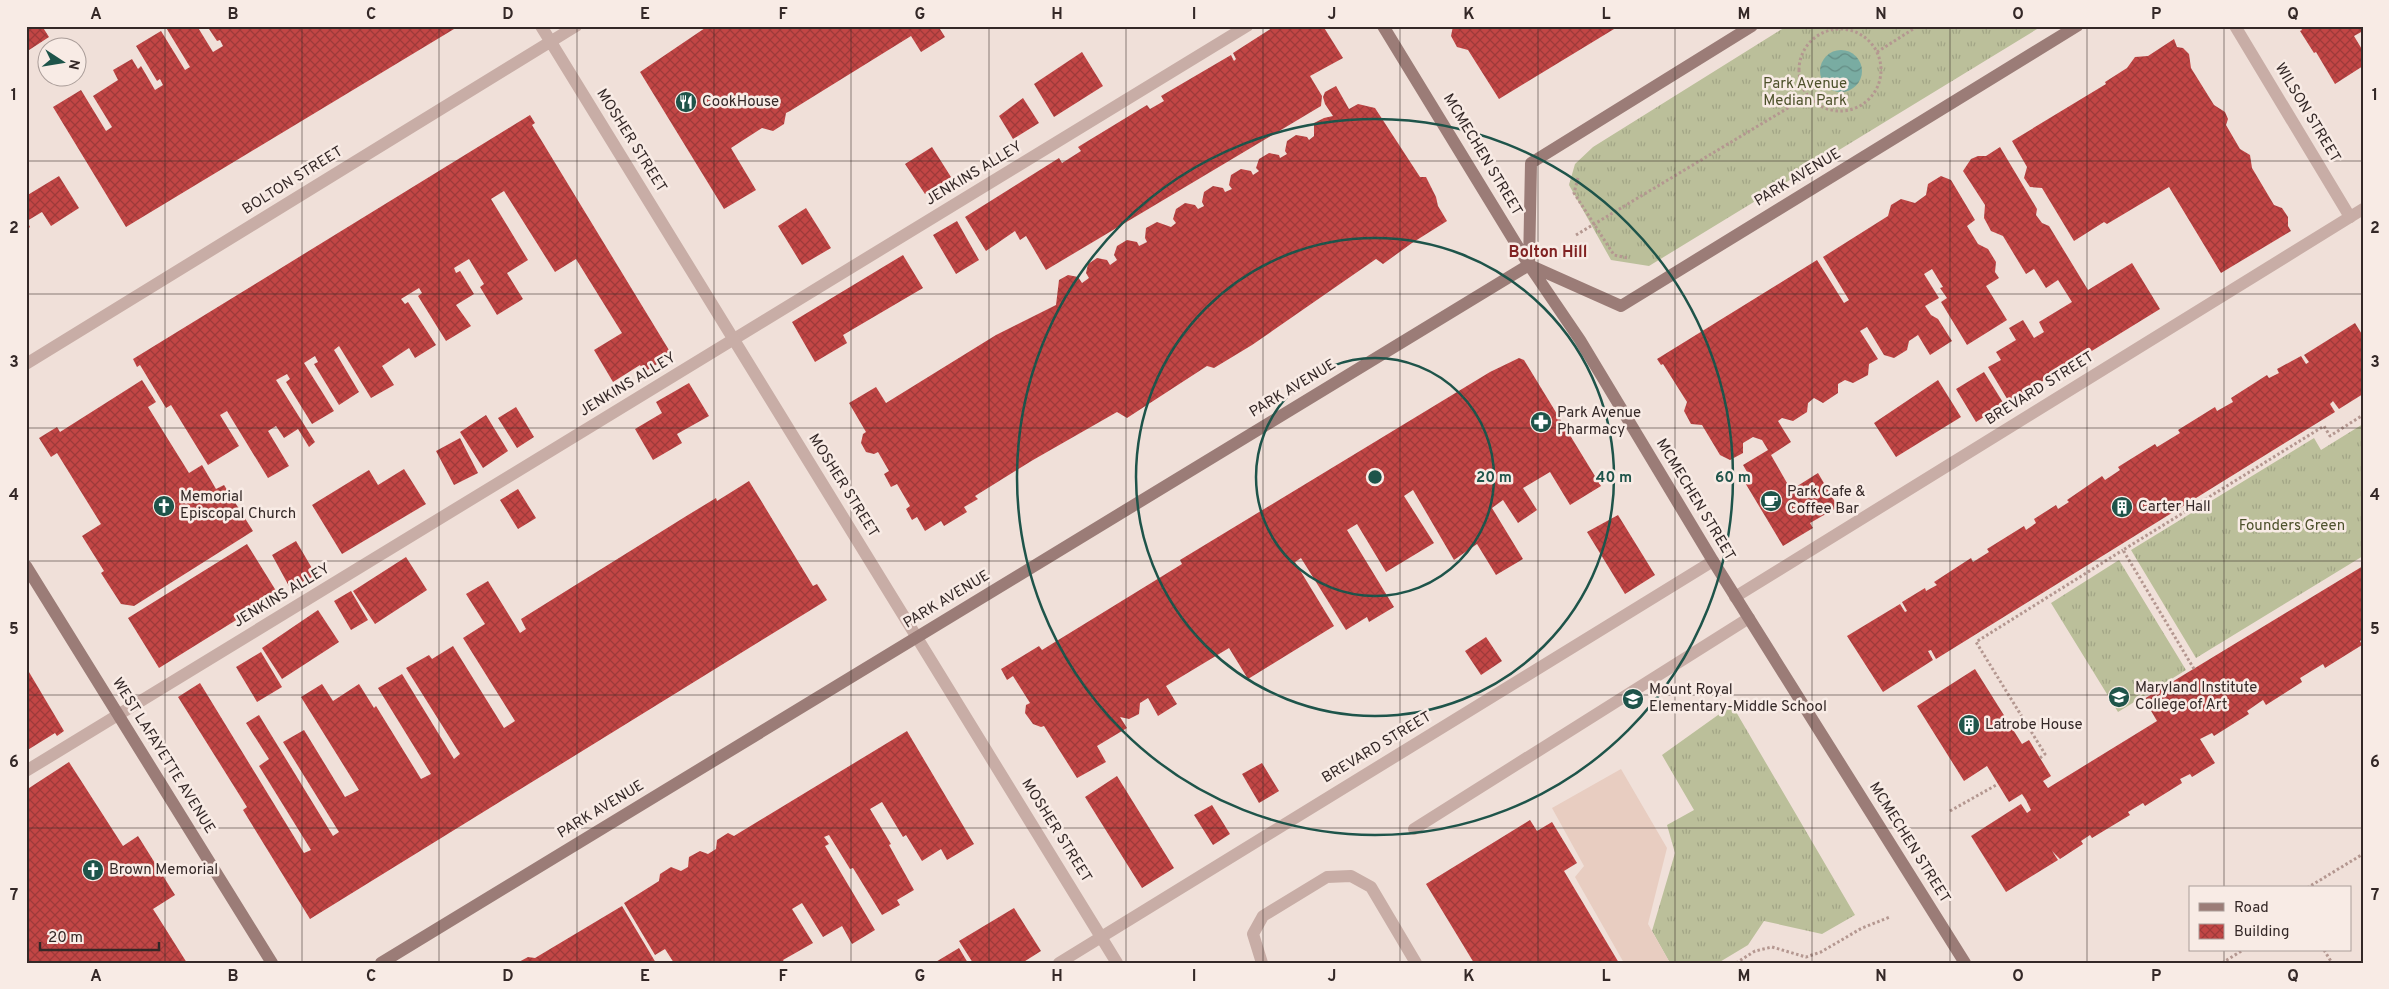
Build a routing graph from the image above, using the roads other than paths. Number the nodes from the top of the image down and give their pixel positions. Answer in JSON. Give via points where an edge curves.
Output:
{"nodes":[{"id":1,"x":541,"y":26,"type":"edge"},
{"id":2,"x":576,"y":26,"type":"edge"},
{"id":3,"x":1247,"y":26,"type":"edge"},
{"id":4,"x":1383,"y":26,"type":"edge"},
{"id":5,"x":1752,"y":26,"type":"edge"},
{"id":6,"x":2077,"y":26,"type":"edge"},
{"id":7,"x":2235,"y":26,"type":"edge"},
{"id":8,"x":551,"y":42,"type":"junction"},
{"id":9,"x":2363,"y":209,"type":"edge"},
{"id":10,"x":2350,"y":217,"type":"junction"},
{"id":11,"x":1529,"y":265,"type":"junction"},
{"id":12,"x":734,"y":340,"type":"junction"},
{"id":13,"x":26,"y":364,"type":"edge"},
{"id":14,"x":1713,"y":561,"type":"junction"},
{"id":15,"x":26,"y":566,"type":"edge"},
{"id":16,"x":1735,"y":596,"type":"junction"},
{"id":17,"x":1749,"y":618,"type":"junction"},
{"id":18,"x":917,"y":637,"type":"junction"},
{"id":19,"x":119,"y":715,"type":"junction"},
{"id":20,"x":26,"y":771,"type":"edge"},
{"id":21,"x":1414,"y":828,"type":"dead end"},
{"id":22,"x":1102,"y":937,"type":"junction"},
{"id":23,"x":272,"y":963,"type":"edge"},
{"id":24,"x":381,"y":963,"type":"edge"},
{"id":25,"x":1059,"y":963,"type":"edge"},
{"id":26,"x":1118,"y":963,"type":"edge"},
{"id":27,"x":1262,"y":963,"type":"edge"},
{"id":28,"x":1416,"y":963,"type":"edge"},
{"id":29,"x":1965,"y":963,"type":"edge"}],
"edges":[{"from":1,"to":8,"type":"street","name":"MOSHER STREET"},
{"from":2,"to":8,"type":"street","name":"BOLTON STREET"},
{"from":3,"to":12,"type":"street","name":"JENKINS ALLEY"},
{"from":4,"to":11,"type":"street","name":"MCMECHEN STREET"},
{"from":5,"to":11,"type":"street","via":[[1531,164]]},
{"from":6,"to":11,"type":"street","name":"PARK AVENUE","via":[[1621,306]]},
{"from":7,"to":10,"type":"street","name":"WILSON STREET"},
{"from":8,"to":12,"type":"street","name":"MOSHER STREET"},
{"from":8,"to":13,"type":"street","name":"BOLTON STREET"},
{"from":9,"to":10,"type":"street","name":"BREVARD STREET"},
{"from":10,"to":16,"type":"street","name":"BREVARD STREET"},
{"from":11,"to":14,"type":"street","name":"MCMECHEN STREET","via":[[1580,340]]},
{"from":11,"to":18,"type":"street","name":"PARK AVENUE"},
{"from":12,"to":18,"type":"street","name":"MOSHER STREET"},
{"from":12,"to":19,"type":"street","name":"JENKINS ALLEY"},
{"from":14,"to":16,"type":"street","name":"MCMECHEN STREET"},
{"from":14,"to":22,"type":"street","name":"BREVARD STREET"},
{"from":15,"to":19,"type":"street","name":"WEST LAFAYETTE AVENUE"},
{"from":16,"to":17,"type":"street","name":"MCMECHEN STREET"},
{"from":17,"to":21,"type":"street"},
{"from":17,"to":29,"type":"street","name":"MCMECHEN STREET"},
{"from":18,"to":22,"type":"street","name":"MOSHER STREET"},
{"from":18,"to":24,"type":"street","name":"PARK AVENUE"},
{"from":19,"to":20,"type":"street","name":"JENKINS ALLEY"},
{"from":19,"to":23,"type":"street","name":"WEST LAFAYETTE AVENUE"},
{"from":22,"to":25,"type":"street","name":"BREVARD STREET"},
{"from":22,"to":26,"type":"street","name":"MOSHER STREET"},
{"from":27,"to":28,"type":"street","via":[[1253,934],[1263,916],[1327,877],[1351,876],[1371,887]]}]}
